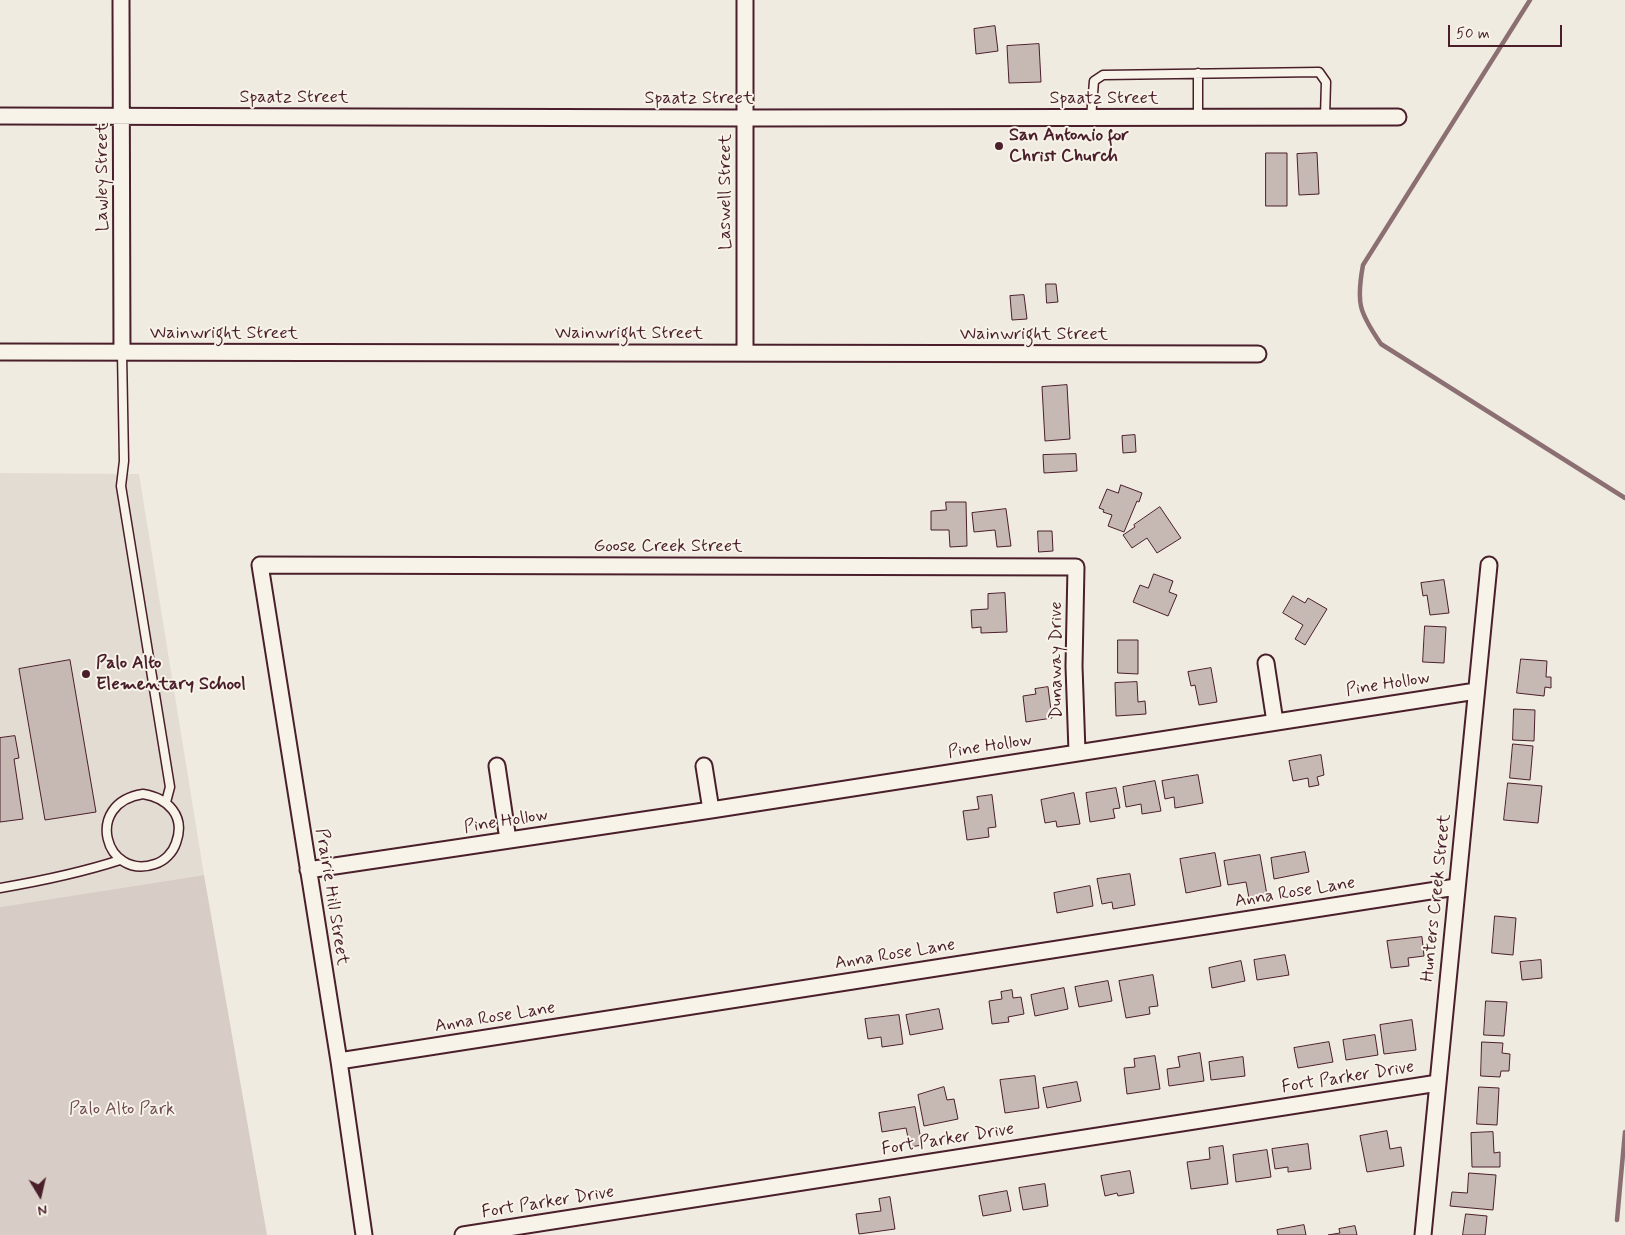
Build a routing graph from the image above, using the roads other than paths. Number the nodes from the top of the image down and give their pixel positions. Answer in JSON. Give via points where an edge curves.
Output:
{"nodes":[{"id":1,"x":121,"y":0,"type":"edge"},
{"id":2,"x":745,"y":0,"type":"edge"},
{"id":3,"x":1198,"y":74,"type":"junction"},
{"id":4,"x":0,"y":116,"type":"edge"},
{"id":5,"x":122,"y":116,"type":"junction"},
{"id":6,"x":1326,"y":117,"type":"junction"},
{"id":7,"x":1398,"y":117,"type":"dead end"},
{"id":8,"x":744,"y":118,"type":"junction"},
{"id":9,"x":1091,"y":118,"type":"junction"},
{"id":10,"x":1198,"y":118,"type":"junction"},
{"id":11,"x":0,"y":352,"type":"edge"},
{"id":12,"x":122,"y":353,"type":"junction"},
{"id":13,"x":745,"y":353,"type":"junction"},
{"id":14,"x":1258,"y":354,"type":"dead end"},
{"id":15,"x":260,"y":565,"type":"joint"},
{"id":16,"x":1488,"y":565,"type":"dead end"},
{"id":17,"x":1076,"y":567,"type":"joint"},
{"id":18,"x":1266,"y":663,"type":"dead end"},
{"id":19,"x":1476,"y":691,"type":"junction"},
{"id":20,"x":1275,"y":722,"type":"junction"},
{"id":21,"x":1078,"y":752,"type":"junction"},
{"id":22,"x":497,"y":766,"type":"dead end"},
{"id":23,"x":704,"y":766,"type":"dead end"},
{"id":24,"x":166,"y":802,"type":"junction"},
{"id":25,"x":711,"y":810,"type":"junction"},
{"id":26,"x":508,"y":840,"type":"junction"},
{"id":27,"x":120,"y":860,"type":"junction"},
{"id":28,"x":308,"y":870,"type":"junction"},
{"id":29,"x":1456,"y":886,"type":"junction"},
{"id":30,"x":0,"y":888,"type":"edge"},
{"id":31,"x":339,"y":1061,"type":"junction"},
{"id":32,"x":1438,"y":1083,"type":"junction"},
{"id":33,"x":364,"y":1235,"type":"edge"},
{"id":34,"x":463,"y":1235,"type":"edge"},
{"id":35,"x":1422,"y":1235,"type":"edge"}],
"edges":[{"from":1,"to":5,"type":"street","name":"Lawley Street"},
{"from":2,"to":8,"type":"street","name":"Laswell Street"},
{"from":3,"to":6,"type":"lane","via":[[1319,72],[1326,82]]},
{"from":3,"to":9,"type":"lane","via":[[1103,74],[1094,80]]},
{"from":3,"to":10,"type":"lane"},
{"from":4,"to":5,"type":"street","name":"Spaatz Street"},
{"from":5,"to":8,"type":"street","name":"Spaatz Street"},
{"from":5,"to":12,"type":"street","name":"Lawley Street"},
{"from":6,"to":7,"type":"street","name":"Spaatz Street"},
{"from":6,"to":10,"type":"street","name":"Spaatz Street"},
{"from":8,"to":9,"type":"street","name":"Spaatz Street"},
{"from":8,"to":13,"type":"street","name":"Laswell Street"},
{"from":9,"to":10,"type":"street","name":"Spaatz Street"},
{"from":11,"to":12,"type":"street","name":"Wainwright Street"},
{"from":12,"to":13,"type":"street","name":"Wainwright Street"},
{"from":12,"to":24,"type":"lane","via":[[124,461],[121,486],[170,787]]},
{"from":13,"to":14,"type":"street","name":"Wainwright Street"},
{"from":15,"to":17,"type":"street","name":"Goose Creek Street"},
{"from":15,"to":28,"type":"street","name":"Prairie Hill Street"},
{"from":16,"to":19,"type":"street","name":"Hunters Creek Street"},
{"from":17,"to":21,"type":"street","name":"Dunaway Drive","via":[[1074,666]]},
{"from":18,"to":20,"type":"street"},
{"from":19,"to":20,"type":"street","name":"Pine Hollow"},
{"from":19,"to":29,"type":"street","name":"Hunters Creek Street"},
{"from":20,"to":21,"type":"street","name":"Pine Hollow"},
{"from":21,"to":25,"type":"street","name":"Pine Hollow"},
{"from":22,"to":26,"type":"street"},
{"from":23,"to":25,"type":"street"},
{"from":24,"to":27,"type":"lane","via":[[174,811],[179,834],[169,855],[149,866]]},
{"from":24,"to":27,"type":"lane","via":[[143,794],[120,801],[112,810],[106,834],[109,845]]},
{"from":25,"to":26,"type":"street","name":"Pine Hollow"},
{"from":26,"to":28,"type":"street","name":"Pine Hollow"},
{"from":27,"to":30,"type":"lane","via":[[49,880]]},
{"from":28,"to":31,"type":"street","name":"Prairie Hill Street"},
{"from":29,"to":31,"type":"street","name":"Anna Rose Lane"},
{"from":29,"to":32,"type":"street","name":"Hunters Creek Street"},
{"from":31,"to":33,"type":"street","name":"Prairie Hill Street"},
{"from":32,"to":34,"type":"street","name":"Fort Parker Drive"},
{"from":32,"to":35,"type":"street","name":"Hunters Creek Street"}]}
